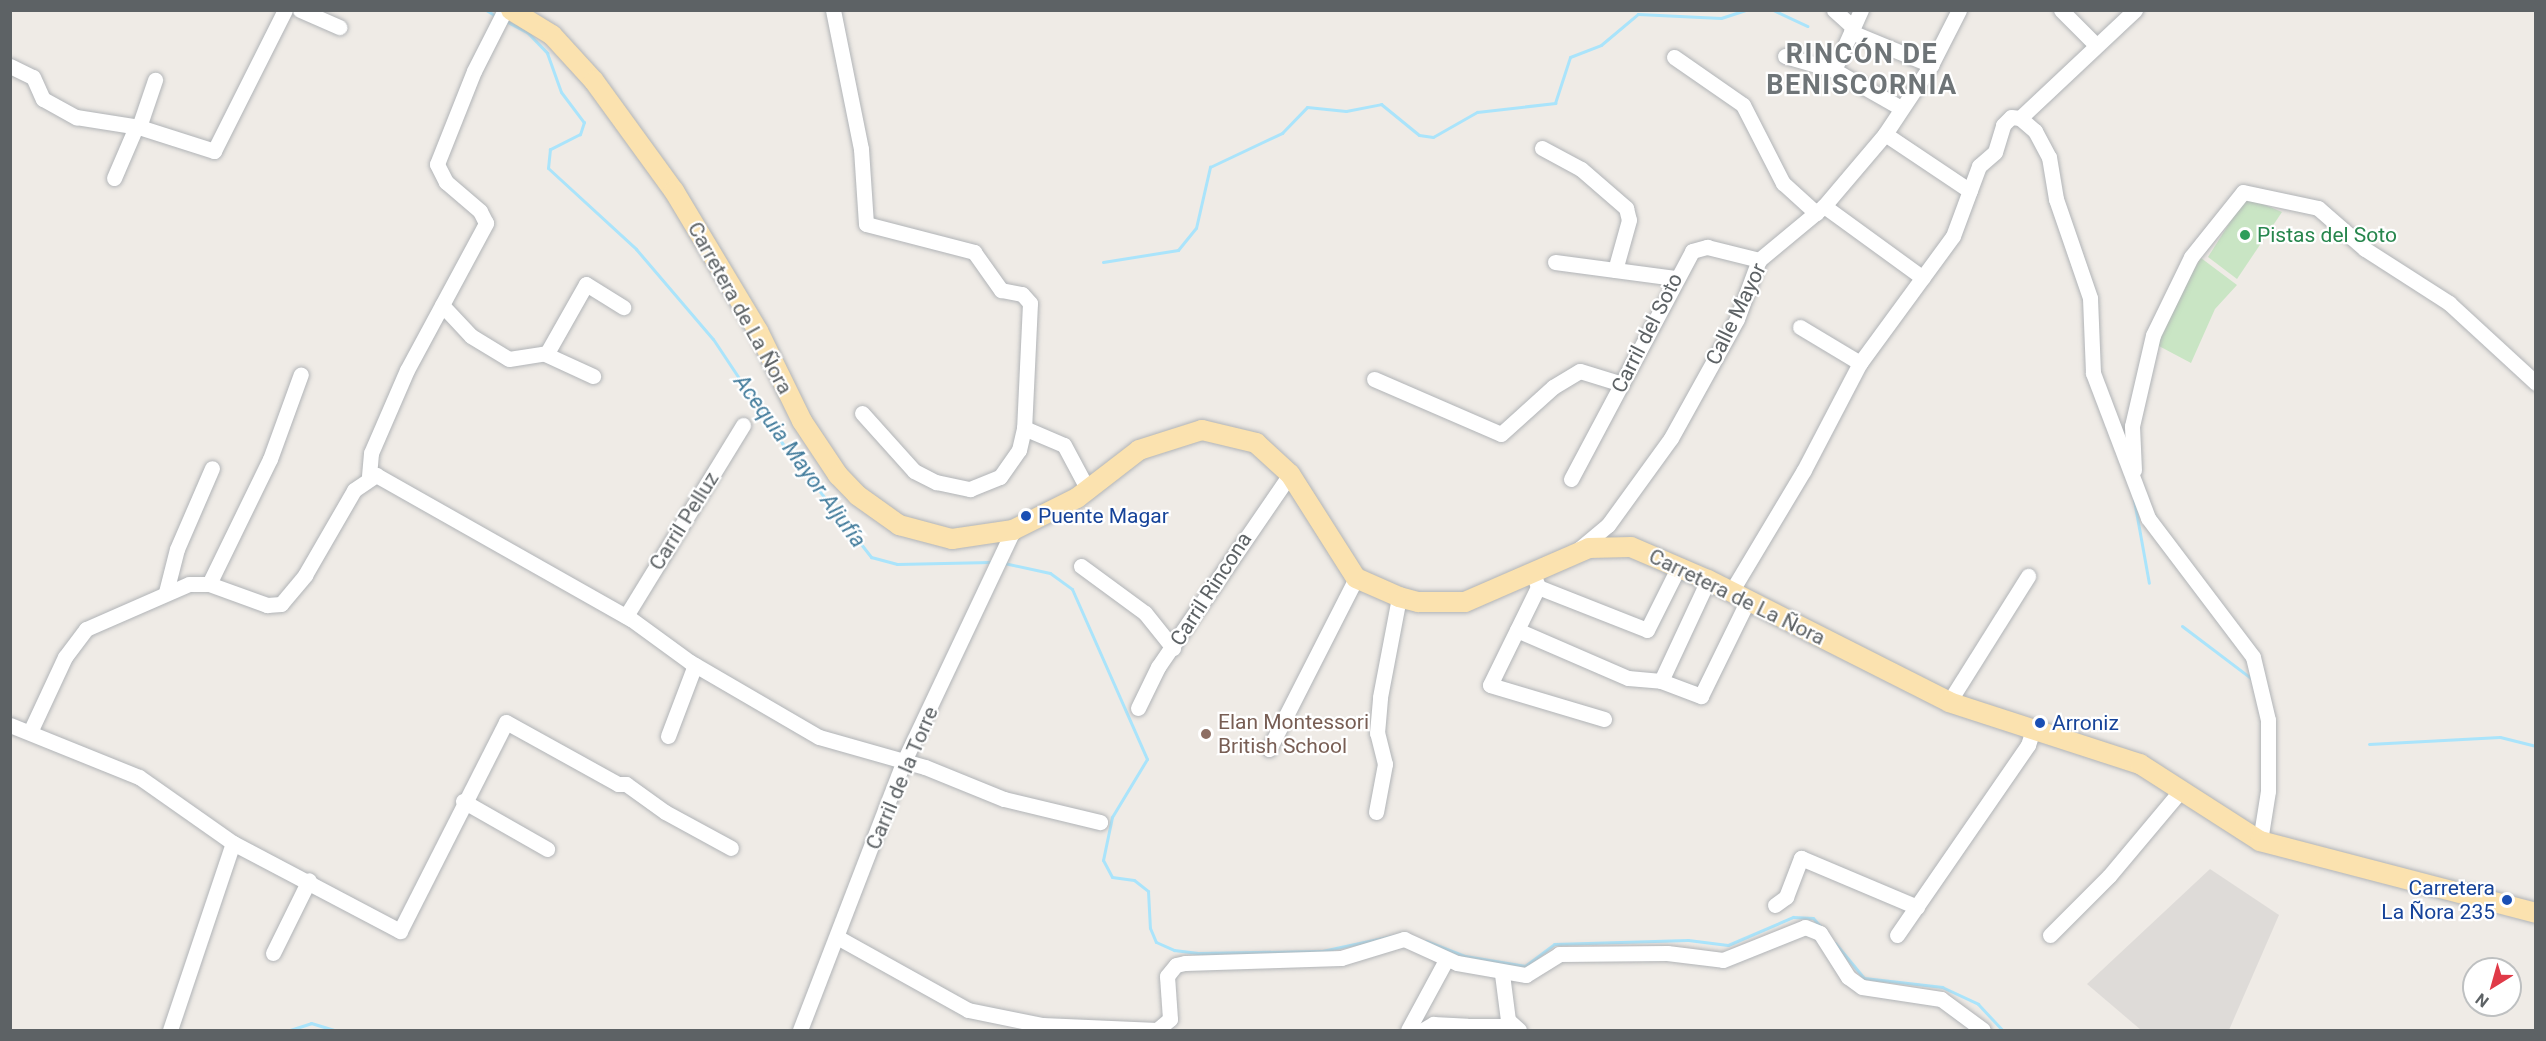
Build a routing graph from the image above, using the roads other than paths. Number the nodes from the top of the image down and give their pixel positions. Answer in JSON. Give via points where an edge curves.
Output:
{"nodes":[{"id":1,"x":285,"y":10,"type":"edge"},
{"id":2,"x":300,"y":10,"type":"edge"},
{"id":3,"x":834,"y":10,"type":"edge"},
{"id":4,"x":1834,"y":10,"type":"edge"},
{"id":5,"x":1861,"y":10,"type":"edge"},
{"id":6,"x":1959,"y":10,"type":"edge"},
{"id":7,"x":2061,"y":10,"type":"edge"},
{"id":8,"x":2135,"y":10,"type":"edge"},
{"id":9,"x":505,"y":15,"type":"edge"},
{"id":10,"x":339,"y":27,"type":"dead end"},
{"id":11,"x":1852,"y":30,"type":"junction"},
{"id":12,"x":2095,"y":44,"type":"junction"},
{"id":13,"x":1785,"y":56,"type":"dead end"},
{"id":14,"x":1674,"y":57,"type":"dead end"},
{"id":15,"x":1931,"y":65,"type":"junction"},
{"id":16,"x":10,"y":66,"type":"edge"},
{"id":17,"x":1834,"y":70,"type":"junction"},
{"id":18,"x":155,"y":81,"type":"dead end"},
{"id":19,"x":1901,"y":108,"type":"junction"},
{"id":20,"x":2020,"y":118,"type":"junction"},
{"id":21,"x":138,"y":127,"type":"junction"},
{"id":22,"x":1885,"y":134,"type":"junction"},
{"id":23,"x":1542,"y":148,"type":"dead end"},
{"id":24,"x":114,"y":178,"type":"dead end"},
{"id":25,"x":1970,"y":191,"type":"junction"},
{"id":26,"x":1820,"y":209,"type":"junction"},
{"id":27,"x":1759,"y":260,"type":"junction"},
{"id":28,"x":1555,"y":262,"type":"dead end"},
{"id":29,"x":1615,"y":270,"type":"junction"},
{"id":30,"x":1675,"y":278,"type":"junction"},
{"id":31,"x":1923,"y":278,"type":"junction"},
{"id":32,"x":442,"y":305,"type":"junction"},
{"id":33,"x":624,"y":307,"type":"dead end"},
{"id":34,"x":1800,"y":327,"type":"dead end"},
{"id":35,"x":545,"y":354,"type":"junction"},
{"id":36,"x":1860,"y":363,"type":"junction"},
{"id":37,"x":301,"y":374,"type":"dead end"},
{"id":38,"x":593,"y":376,"type":"dead end"},
{"id":39,"x":1374,"y":379,"type":"dead end"},
{"id":40,"x":2535,"y":383,"type":"edge"},
{"id":41,"x":1622,"y":384,"type":"junction"},
{"id":42,"x":862,"y":413,"type":"dead end"},
{"id":43,"x":743,"y":425,"type":"dead end"},
{"id":44,"x":1024,"y":428,"type":"junction"},
{"id":45,"x":212,"y":468,"type":"dead end"},
{"id":46,"x":1290,"y":474,"type":"junction"},
{"id":47,"x":369,"y":476,"type":"junction"},
{"id":48,"x":1571,"y":479,"type":"dead end"},
{"id":49,"x":2135,"y":483,"type":"junction"},
{"id":50,"x":1088,"y":490,"type":"junction"},
{"id":51,"x":1608,"y":525,"type":"junction"},
{"id":52,"x":1013,"y":530,"type":"junction"},
{"id":53,"x":1631,"y":547,"type":"junction"},
{"id":54,"x":1570,"y":555,"type":"junction"},
{"id":55,"x":1081,"y":566,"type":"dead end"},
{"id":56,"x":1678,"y":566,"type":"junction"},
{"id":57,"x":2028,"y":576,"type":"dead end"},
{"id":58,"x":1356,"y":578,"type":"junction"},
{"id":59,"x":1535,"y":580,"type":"junction"},
{"id":60,"x":1708,"y":580,"type":"junction"},
{"id":61,"x":209,"y":584,"type":"junction"},
{"id":62,"x":166,"y":592,"type":"junction"},
{"id":63,"x":1740,"y":596,"type":"junction"},
{"id":64,"x":1399,"y":597,"type":"junction"},
{"id":65,"x":626,"y":616,"type":"junction"},
{"id":66,"x":1517,"y":630,"type":"junction"},
{"id":67,"x":1173,"y":648,"type":"junction"},
{"id":68,"x":695,"y":665,"type":"junction"},
{"id":69,"x":1661,"y":681,"type":"junction"},
{"id":70,"x":1949,"y":702,"type":"junction"},
{"id":71,"x":1138,"y":708,"type":"dead end"},
{"id":72,"x":1604,"y":719,"type":"dead end"},
{"id":73,"x":10,"y":725,"type":"edge"},
{"id":74,"x":2034,"y":727,"type":"junction"},
{"id":75,"x":30,"y":732,"type":"junction"},
{"id":76,"x":668,"y":736,"type":"dead end"},
{"id":77,"x":1269,"y":749,"type":"dead end"},
{"id":78,"x":904,"y":761,"type":"junction"},
{"id":79,"x":2182,"y":789,"type":"junction"},
{"id":80,"x":463,"y":801,"type":"junction"},
{"id":81,"x":1376,"y":812,"type":"dead end"},
{"id":82,"x":1100,"y":822,"type":"dead end"},
{"id":83,"x":2260,"y":841,"type":"junction"},
{"id":84,"x":233,"y":843,"type":"junction"},
{"id":85,"x":731,"y":848,"type":"dead end"},
{"id":86,"x":547,"y":849,"type":"dead end"},
{"id":87,"x":309,"y":880,"type":"junction"},
{"id":88,"x":1775,"y":905,"type":"dead end"},
{"id":89,"x":1917,"y":907,"type":"junction"},
{"id":90,"x":2535,"y":913,"type":"edge"},
{"id":91,"x":1897,"y":934,"type":"dead end"},
{"id":92,"x":2050,"y":935,"type":"dead end"},
{"id":93,"x":837,"y":937,"type":"junction"},
{"id":94,"x":273,"y":953,"type":"dead end"},
{"id":95,"x":1446,"y":960,"type":"junction"},
{"id":96,"x":1502,"y":974,"type":"junction"},
{"id":97,"x":1467,"y":1028,"type":"edge"},
{"id":98,"x":1515,"y":1028,"type":"edge"},
{"id":99,"x":170,"y":1030,"type":"edge"},
{"id":100,"x":801,"y":1030,"type":"edge"},
{"id":101,"x":1408,"y":1030,"type":"edge"},
{"id":102,"x":1423,"y":1030,"type":"edge"},
{"id":103,"x":1983,"y":1030,"type":"edge"}],
"edges":[{"from":1,"to":21,"type":"street","via":[[237,99],[216,150]]},
{"from":2,"to":10,"type":"street"},
{"from":3,"to":44,"type":"street","via":[[861,149],[866,224],[974,252],[1001,290],[1022,294],[1030,303]]},
{"from":4,"to":11,"type":"street"},
{"from":5,"to":11,"type":"street"},
{"from":6,"to":15,"type":"street","name":"Calle Mayor"},
{"from":7,"to":12,"type":"street"},
{"from":8,"to":12,"type":"street"},
{"from":9,"to":32,"type":"street","via":[[474,71],[437,164],[446,182],[486,219]]},
{"from":9,"to":52,"type":"main road","name":"Carretera de La Ñora","via":[[552,35],[594,81],[674,191],[758,331],[802,421],[857,495],[899,525],[924,534],[952,539]]},
{"from":11,"to":15,"type":"street"},
{"from":11,"to":17,"type":"street"},
{"from":12,"to":20,"type":"street"},
{"from":13,"to":17,"type":"street"},
{"from":14,"to":26,"type":"street","via":[[1743,105],[1783,183]]},
{"from":15,"to":19,"type":"street","name":"Calle Mayor"},
{"from":16,"to":21,"type":"street","via":[[33,77],[43,99],[58,109],[96,123]]},
{"from":17,"to":19,"type":"street"},
{"from":18,"to":21,"type":"street"},
{"from":19,"to":22,"type":"street","name":"Calle Mayor"},
{"from":20,"to":25,"type":"street","via":[[2006,119],[1995,152],[1981,161]]},
{"from":20,"to":49,"type":"street","via":[[2036,131],[2049,157],[2056,199],[2090,298],[2093,373]]},
{"from":21,"to":24,"type":"street"},
{"from":22,"to":25,"type":"street"},
{"from":22,"to":26,"type":"street","name":"Calle Mayor"},
{"from":23,"to":29,"type":"street","via":[[1581,169],[1626,208],[1629,220]]},
{"from":25,"to":31,"type":"street","via":[[1953,236]]},
{"from":26,"to":27,"type":"street","name":"Calle Mayor"},
{"from":26,"to":31,"type":"street"},
{"from":27,"to":30,"type":"street","name":"Carril del Soto","via":[[1699,247],[1687,256]]},
{"from":27,"to":51,"type":"street","name":"Calle Mayor","via":[[1741,311],[1671,438]]},
{"from":28,"to":29,"type":"street"},
{"from":29,"to":30,"type":"street"},
{"from":30,"to":41,"type":"street","name":"Carril del Soto"},
{"from":31,"to":36,"type":"street"},
{"from":32,"to":35,"type":"street","via":[[499,356]]},
{"from":32,"to":47,"type":"street","via":[[407,370],[371,453]]},
{"from":33,"to":35,"type":"street","via":[[586,284]]},
{"from":34,"to":36,"type":"street"},
{"from":35,"to":38,"type":"street"},
{"from":36,"to":63,"type":"street"},
{"from":37,"to":61,"type":"street","via":[[270,459]]},
{"from":39,"to":41,"type":"street","via":[[1501,434],[1553,387],[1580,371]]},
{"from":40,"to":49,"type":"street","via":[[2449,303],[2365,249],[2318,208],[2243,192],[2191,257],[2153,335],[2132,426]]},
{"from":41,"to":48,"type":"street","name":"Carril del Soto"},
{"from":42,"to":44,"type":"street","via":[[914,471],[936,482],[970,489],[1000,477],[1019,450]]},
{"from":43,"to":65,"type":"street","name":"Carril Pelluz"},
{"from":44,"to":50,"type":"street","via":[[1064,445]]},
{"from":45,"to":62,"type":"street","via":[[177,549]]},
{"from":46,"to":50,"type":"main road","name":"Carretera de La Ñora","via":[[1256,443],[1202,430],[1139,450]]},
{"from":46,"to":58,"type":"main road","name":"Carretera de La Ñora"},
{"from":46,"to":67,"type":"street","name":"Carril Rincona"},
{"from":47,"to":61,"type":"street","via":[[354,490],[305,575],[280,604],[267,606]]},
{"from":47,"to":65,"type":"street","via":[[383,477]]},
{"from":49,"to":83,"type":"street","via":[[2154,526],[2253,657],[2268,720],[2268,791]]},
{"from":50,"to":52,"type":"main road","name":"Carretera de La Ñora","via":[[1040,520]]},
{"from":51,"to":53,"type":"street","via":[[1611,536]]},
{"from":51,"to":54,"type":"street","name":"Calle Mayor"},
{"from":52,"to":78,"type":"street","name":"Carril de la Torre"},
{"from":53,"to":54,"type":"main road","name":"Carretera de La Ñora","via":[[1600,544]]},
{"from":53,"to":56,"type":"main road","name":"Carretera de La Ñora"},
{"from":54,"to":59,"type":"main road","name":"Carretera de La Ñora"},
{"from":55,"to":67,"type":"street","via":[[1145,613]]},
{"from":56,"to":59,"type":"street","via":[[1647,630]]},
{"from":56,"to":60,"type":"main road","name":"Carretera de La Ñora"},
{"from":57,"to":70,"type":"street"},
{"from":58,"to":64,"type":"main road","name":"Carretera de La Ñora"},
{"from":58,"to":77,"type":"street"},
{"from":59,"to":64,"type":"main road","name":"Carretera de La Ñora","via":[[1465,602],[1418,602]]},
{"from":59,"to":66,"type":"street"},
{"from":60,"to":63,"type":"main road","name":"Carretera de La Ñora"},
{"from":60,"to":69,"type":"street"},
{"from":61,"to":62,"type":"street"},
{"from":62,"to":75,"type":"street","via":[[99,622],[78,638],[52,680]]},
{"from":63,"to":69,"type":"street","via":[[1701,696]]},
{"from":63,"to":70,"type":"main road","name":"Carretera de La Ñora"},
{"from":64,"to":81,"type":"street","via":[[1380,697],[1377,733],[1385,764]]},
{"from":65,"to":68,"type":"street"},
{"from":66,"to":69,"type":"street","via":[[1628,678]]},
{"from":66,"to":72,"type":"street","via":[[1490,685]]},
{"from":67,"to":71,"type":"street","name":"Carril Rincona"},
{"from":68,"to":76,"type":"street"},
{"from":68,"to":78,"type":"street","via":[[819,736]]},
{"from":70,"to":74,"type":"main road","name":"Carretera de La Ñora"},
{"from":73,"to":75,"type":"street"},
{"from":74,"to":79,"type":"main road","name":"Carretera de La Ñora","via":[[2140,764]]},
{"from":74,"to":89,"type":"street","via":[[2028,745]]},
{"from":75,"to":84,"type":"street","via":[[139,777]]},
{"from":78,"to":82,"type":"street","via":[[1004,799]]},
{"from":78,"to":93,"type":"street","name":"Carril de la Torre"},
{"from":79,"to":83,"type":"main road","name":"Carretera de La Ñora"},
{"from":79,"to":92,"type":"street","via":[[2109,876]]},
{"from":80,"to":85,"type":"street","via":[[506,722],[618,784],[626,784]]},
{"from":80,"to":86,"type":"street"},
{"from":80,"to":87,"type":"street","via":[[400,931]]},
{"from":83,"to":90,"type":"main road","name":"Carretera de La Ñora"},
{"from":84,"to":87,"type":"street"},
{"from":84,"to":99,"type":"street"},
{"from":87,"to":94,"type":"street"},
{"from":88,"to":89,"type":"street","via":[[1786,897],[1801,858]]},
{"from":89,"to":91,"type":"street"},
{"from":93,"to":95,"type":"street","via":[[968,1010],[1042,1025],[1148,1030],[1167,1025],[1167,976],[1176,965],[1341,958],[1404,939]]},
{"from":93,"to":100,"type":"street","name":"Carril de la Torre"},
{"from":95,"to":96,"type":"street"},
{"from":95,"to":101,"type":"street"},
{"from":96,"to":98,"type":"street"},
{"from":96,"to":103,"type":"street","via":[[1526,975],[1559,954],[1667,953],[1724,960],[1805,927],[1820,933],[1848,977],[1862,987],[1941,999]]},
{"from":97,"to":98,"type":"street"},
{"from":97,"to":102,"type":"street","via":[[1433,1024]]}]}
